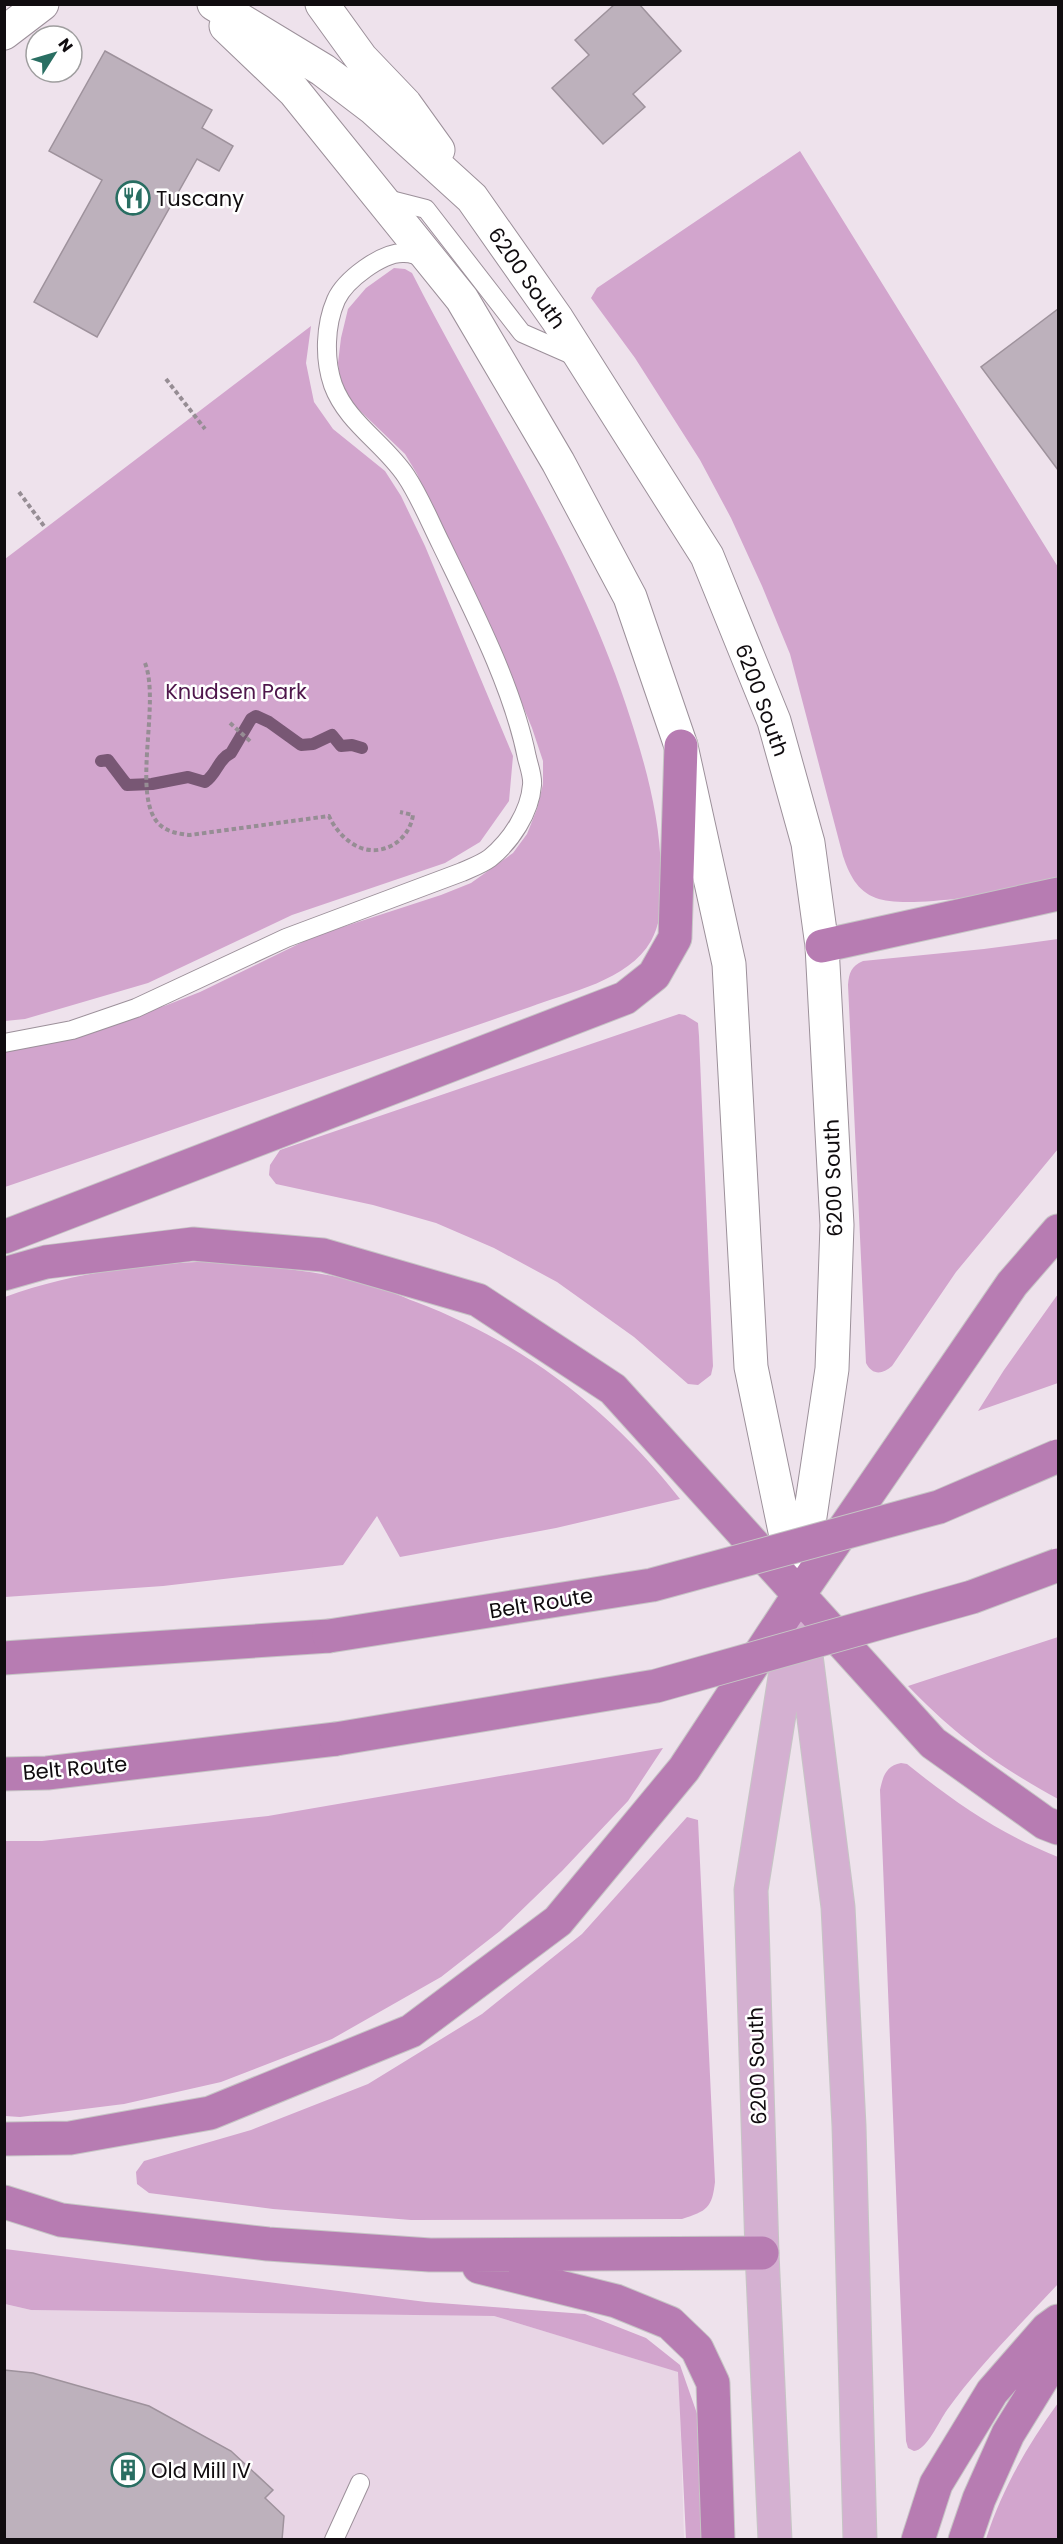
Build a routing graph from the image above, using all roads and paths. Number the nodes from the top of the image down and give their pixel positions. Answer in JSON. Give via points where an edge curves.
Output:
{"nodes":[{"id":1,"x":42,"y":4,"type":"edge"},
{"id":2,"x":202,"y":4,"type":"edge"},
{"id":3,"x":214,"y":4,"type":"edge"},
{"id":4,"x":322,"y":4,"type":"edge"},
{"id":5,"x":4,"y":33,"type":"edge"},
{"id":6,"x":382,"y":198,"type":"junction"},
{"id":7,"x":472,"y":198,"type":"junction"},
{"id":8,"x":438,"y":267,"type":"junction"},
{"id":9,"x":583,"y":359,"type":"junction"},
{"id":10,"x":166,"y":380,"type":"dead end"},
{"id":11,"x":205,"y":429,"type":"dead end"},
{"id":12,"x":19,"y":492,"type":"dead end"},
{"id":13,"x":44,"y":526,"type":"dead end"},
{"id":14,"x":145,"y":663,"type":"dead end"},
{"id":15,"x":230,"y":723,"type":"dead end"},
{"id":16,"x":251,"y":742,"type":"dead end"},
{"id":17,"x":681,"y":746,"type":"junction"},
{"id":18,"x":400,"y":813,"type":"dead end"},
{"id":19,"x":1059,"y":894,"type":"edge"},
{"id":20,"x":822,"y":945,"type":"junction"},
{"id":21,"x":4,"y":1043,"type":"edge"},
{"id":22,"x":1059,"y":1231,"type":"edge"},
{"id":23,"x":4,"y":1237,"type":"edge"},
{"id":24,"x":4,"y":1274,"type":"edge"},
{"id":25,"x":1059,"y":1456,"type":"edge"},
{"id":26,"x":1059,"y":1565,"type":"edge"},
{"id":27,"x":798,"y":1596,"type":"junction"},
{"id":28,"x":4,"y":1658,"type":"edge"},
{"id":29,"x":4,"y":1773,"type":"edge"},
{"id":30,"x":1059,"y":1828,"type":"edge"},
{"id":31,"x":4,"y":2139,"type":"edge"},
{"id":32,"x":4,"y":2202,"type":"edge"},
{"id":33,"x":762,"y":2253,"type":"junction"},
{"id":34,"x":430,"y":2255,"type":"junction"},
{"id":35,"x":1059,"y":2321,"type":"edge"},
{"id":36,"x":1059,"y":2353,"type":"edge"},
{"id":37,"x":360,"y":2483,"type":"dead end"},
{"id":38,"x":334,"y":2540,"type":"edge"},
{"id":39,"x":718,"y":2540,"type":"edge"},
{"id":40,"x":775,"y":2540,"type":"edge"},
{"id":41,"x":860,"y":2540,"type":"edge"},
{"id":42,"x":918,"y":2540,"type":"edge"},
{"id":43,"x":964,"y":2540,"type":"edge"}],
"edges":[{"from":1,"to":5,"type":"main road"},
{"from":2,"to":6,"type":"main road","name":"6200 South","via":[[294,91]]},
{"from":3,"to":7,"type":"main road","name":"6200 South","via":[[331,76],[373,108]]},
{"from":4,"to":7,"type":"main road","via":[[361,58],[405,104]]},
{"from":6,"to":8,"type":"main road","name":"6200 South"},
{"from":6,"to":9,"type":"lane","via":[[426,209],[522,333]]},
{"from":7,"to":9,"type":"main road","name":"6200 South"},
{"from":8,"to":17,"type":"main road","name":"6200 South","via":[[462,299],[558,462],[630,597]]},
{"from":8,"to":21,"type":"lane","via":[[416,254],[402,252],[363,271],[337,299],[329,323],[327,353],[333,384],[347,412],[387,451],[408,479],[494,661],[518,722],[533,784],[524,814],[489,858],[462,872],[286,938],[136,1008],[72,1030]]},
{"from":9,"to":20,"type":"main road","name":"6200 South","via":[[707,556],[774,721],[808,843]]},
{"from":10,"to":11,"type":"path"},
{"from":12,"to":13,"type":"path"},
{"from":14,"to":18,"type":"path","via":[[151,692],[145,771],[152,814],[159,825],[190,835],[329,816],[353,844],[372,850],[394,844],[408,832],[413,815]]},
{"from":15,"to":16,"type":"path"},
{"from":17,"to":23,"type":"highway","via":[[675,938],[654,975],[625,998]]},
{"from":17,"to":27,"type":"main road","name":"6200 South","via":[[729,964],[752,1367]]},
{"from":19,"to":20,"type":"highway"},
{"from":20,"to":27,"type":"main road","name":"6200 South","via":[[837,1225],[832,1369]]},
{"from":22,"to":27,"type":"highway","via":[[1012,1284]]},
{"from":24,"to":27,"type":"highway","via":[[46,1262],[193,1244],[323,1256],[478,1300],[614,1389]]},
{"from":25,"to":28,"type":"highway","name":"Belt Route","bridge":true,"via":[[939,1508],[652,1585],[329,1636]]},
{"from":26,"to":29,"type":"highway","name":"Belt Route","bridge":true,"via":[[972,1597],[656,1686],[336,1740],[47,1773]]},
{"from":27,"to":30,"type":"highway","via":[[933,1743],[1045,1823]]},
{"from":27,"to":31,"type":"highway","via":[[684,1769],[558,1921],[411,2031],[210,2113],[70,2138]]},
{"from":27,"to":33,"type":"main road","name":"6200 South","via":[[751,1890]]},
{"from":27,"to":41,"type":"main road","name":"6200 South","via":[[838,1907],[849,2126]]},
{"from":32,"to":34,"type":"highway","via":[[61,2220],[268,2244]]},
{"from":33,"to":34,"type":"highway"},
{"from":33,"to":40,"type":"main road","name":"6200 South"},
{"from":34,"to":39,"type":"highway","via":[[616,2301],[670,2323],[698,2349],[713,2383]]},
{"from":35,"to":42,"type":"highway","via":[[1047,2329],[992,2392],[936,2484]]},
{"from":36,"to":43,"type":"highway","via":[[1008,2434]]},
{"from":37,"to":38,"type":"lane"}]}
